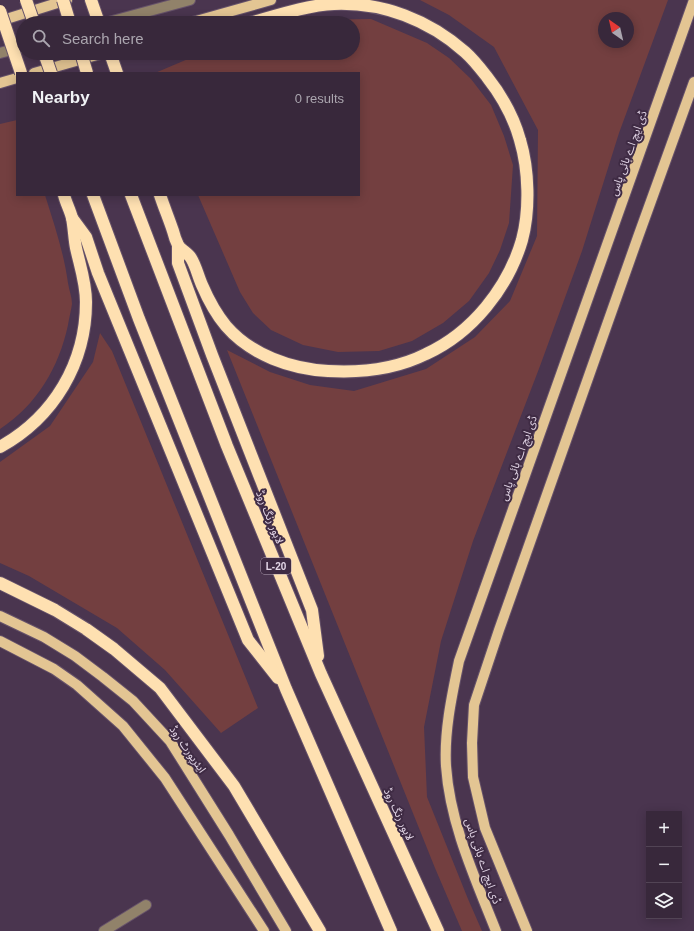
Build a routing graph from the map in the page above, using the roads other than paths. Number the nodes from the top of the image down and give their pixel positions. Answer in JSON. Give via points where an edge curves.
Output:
{"nodes":[{"id":1,"x":26,"y":0,"type":"edge"},
{"id":2,"x":63,"y":0,"type":"edge"},
{"id":3,"x":67,"y":0,"type":"edge"},
{"id":4,"x":91,"y":0,"type":"edge"},
{"id":5,"x":190,"y":0,"type":"edge"},
{"id":6,"x":271,"y":0,"type":"edge"},
{"id":7,"x":694,"y":0,"type":"edge"},
{"id":8,"x":0,"y":11,"type":"edge"},
{"id":9,"x":32,"y":16,"type":"edge"},
{"id":10,"x":68,"y":16,"type":"edge"},
{"id":11,"x":97,"y":16,"type":"edge"},
{"id":12,"x":131,"y":16,"type":"edge"},
{"id":13,"x":214,"y":16,"type":"edge"},
{"id":14,"x":278,"y":16,"type":"edge"},
{"id":15,"x":0,"y":21,"type":"edge"},
{"id":16,"x":16,"y":49,"type":"edge"},
{"id":17,"x":0,"y":53,"type":"edge"},
{"id":18,"x":16,"y":58,"type":"edge"},
{"id":19,"x":17,"y":60,"type":"edge"},
{"id":20,"x":46,"y":60,"type":"edge"},
{"id":21,"x":80,"y":60,"type":"edge"},
{"id":22,"x":83,"y":60,"type":"edge"},
{"id":23,"x":112,"y":60,"type":"edge"},
{"id":24,"x":21,"y":72,"type":"edge"},
{"id":25,"x":38,"y":72,"type":"edge"},
{"id":26,"x":51,"y":72,"type":"edge"},
{"id":27,"x":87,"y":72,"type":"edge"},
{"id":28,"x":117,"y":72,"type":"edge"},
{"id":29,"x":16,"y":78,"type":"edge"},
{"id":30,"x":694,"y":82,"type":"edge"},
{"id":31,"x":0,"y":83,"type":"edge"},
{"id":32,"x":64,"y":196,"type":"edge"},
{"id":33,"x":93,"y":196,"type":"edge"},
{"id":34,"x":131,"y":196,"type":"edge"},
{"id":35,"x":160,"y":196,"type":"edge"},
{"id":36,"x":72,"y":218,"type":"junction"},
{"id":37,"x":178,"y":244,"type":"junction"},
{"id":38,"x":0,"y":447,"type":"edge"},
{"id":39,"x":0,"y":583,"type":"edge"},
{"id":40,"x":0,"y":616,"type":"edge"},
{"id":41,"x":0,"y":641,"type":"edge"},
{"id":42,"x":321,"y":674,"type":"junction"},
{"id":43,"x":286,"y":689,"type":"junction"},
{"id":44,"x":146,"y":905,"type":"dead end"},
{"id":45,"x":104,"y":931,"type":"edge"},
{"id":46,"x":264,"y":931,"type":"edge"},
{"id":47,"x":286,"y":931,"type":"edge"},
{"id":48,"x":320,"y":931,"type":"edge"},
{"id":49,"x":391,"y":931,"type":"edge"},
{"id":50,"x":438,"y":931,"type":"edge"},
{"id":51,"x":496,"y":931,"type":"edge"},
{"id":52,"x":527,"y":931,"type":"edge"}],
"edges":[{"from":1,"to":9,"type":"highway","bridge":true},
{"from":2,"to":10,"type":"highway","bridge":true},
{"from":3,"to":15,"type":"main road"},
{"from":4,"to":11,"type":"highway"},
{"from":5,"to":12,"type":"street"},
{"from":6,"to":13,"type":"main road"},
{"from":7,"to":51,"type":"main road","name":"ڈی ایچ اے بائی پاس","via":[[459,661],[447,736],[446,766],[459,832]]},
{"from":8,"to":18,"type":"highway","bridge":true},
{"from":14,"to":37,"type":"highway","via":[[332,4],[377,7],[409,16],[432,28],[474,60],[497,90],[513,119],[527,171],[522,240],[512,265],[500,289],[478,317],[455,337],[428,354],[397,366],[349,372],[300,368],[264,354],[243,342],[226,326],[202,285],[191,257]]},
{"from":16,"to":17,"type":"street"},
{"from":19,"to":24,"type":"highway","bridge":true},
{"from":20,"to":26,"type":"highway","bridge":true},
{"from":21,"to":25,"type":"main road"},
{"from":22,"to":27,"type":"highway","bridge":true},
{"from":23,"to":28,"type":"highway"},
{"from":29,"to":31,"type":"main road"},
{"from":30,"to":52,"type":"main road","name":"ڈی ایچ اے بائی پاس","via":[[501,622],[474,705],[474,784],[485,828]]},
{"from":32,"to":36,"type":"highway"},
{"from":33,"to":43,"type":"highway","via":[[139,319]]},
{"from":34,"to":42,"type":"highway","name":"لاہور رنگ روڈ","number":"L-20","via":[[227,446]]},
{"from":35,"to":37,"type":"highway"},
{"from":36,"to":38,"type":"highway","via":[[86,301],[83,337],[76,361],[49,407],[32,426]]},
{"from":36,"to":43,"type":"highway","via":[[86,236],[98,273],[248,640]]},
{"from":37,"to":42,"type":"highway","via":[[178,263],[312,610]]},
{"from":39,"to":48,"type":"highway","via":[[55,610],[86,629],[160,688],[234,786]]},
{"from":40,"to":47,"type":"main road","name":"ایئرپورٹ روڈ","via":[[44,637],[98,672],[133,701],[170,741]]},
{"from":41,"to":46,"type":"main road","via":[[77,684],[123,726],[165,778]]},
{"from":42,"to":50,"type":"highway","name":"لاہور رنگ روڈ","number":"L-20"},
{"from":43,"to":49,"type":"highway"},
{"from":44,"to":45,"type":"street"}]}
